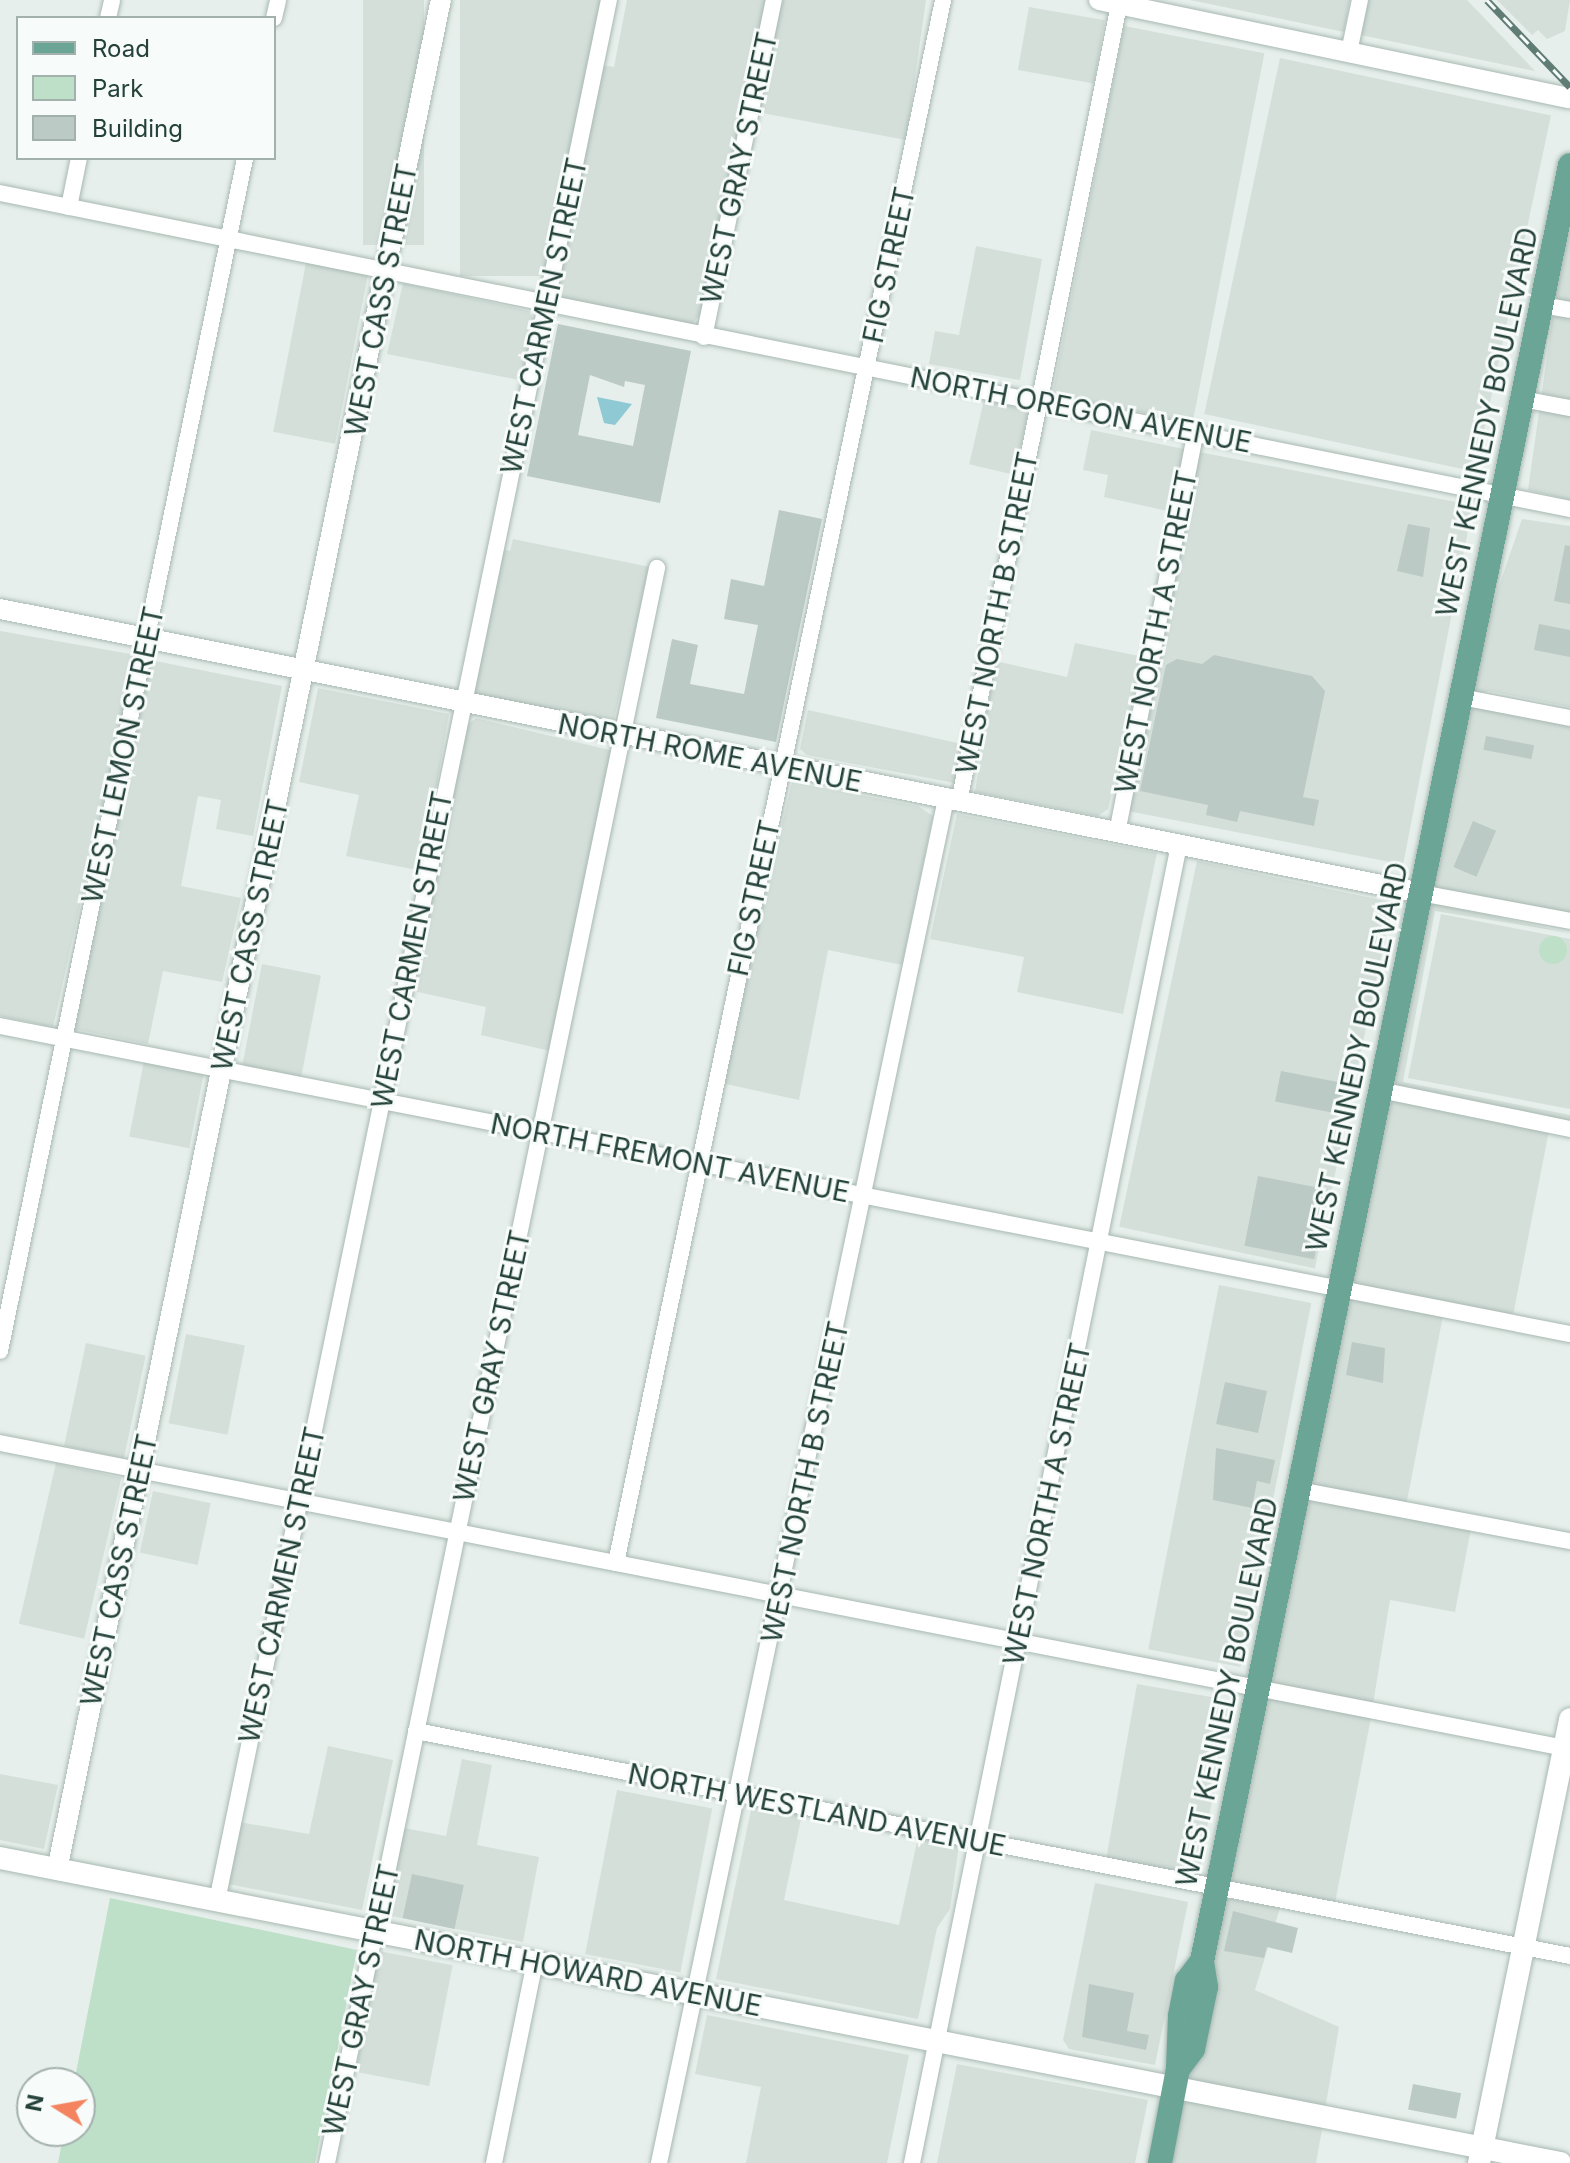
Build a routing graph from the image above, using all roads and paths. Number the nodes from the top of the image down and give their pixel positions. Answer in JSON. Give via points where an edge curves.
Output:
{"nodes":[{"id":1,"x":441,"y":0,"type":"edge"},
{"id":2,"x":609,"y":0,"type":"edge"},
{"id":3,"x":774,"y":0,"type":"edge"},
{"id":4,"x":943,"y":0,"type":"edge"},
{"id":5,"x":1360,"y":0,"type":"edge"},
{"id":6,"x":1113,"y":1,"type":"edge"},
{"id":7,"x":1349,"y":52,"type":"junction"},
{"id":8,"x":1570,"y":98,"type":"edge"},
{"id":9,"x":79,"y":160,"type":"edge"},
{"id":10,"x":245,"y":160,"type":"edge"},
{"id":11,"x":1570,"y":165,"type":"edge"},
{"id":12,"x":0,"y":193,"type":"edge"},
{"id":13,"x":69,"y":207,"type":"junction"},
{"id":14,"x":228,"y":239,"type":"junction"},
{"id":15,"x":387,"y":272,"type":"junction"},
{"id":16,"x":546,"y":305,"type":"junction"},
{"id":17,"x":1542,"y":305,"type":"junction"},
{"id":18,"x":1570,"y":310,"type":"edge"},
{"id":19,"x":704,"y":337,"type":"junction"},
{"id":20,"x":868,"y":369,"type":"junction"},
{"id":21,"x":1522,"y":399,"type":"junction"},
{"id":22,"x":1040,"y":401,"type":"junction"},
{"id":23,"x":1570,"y":408,"type":"edge"},
{"id":24,"x":1196,"y":431,"type":"junction"},
{"id":25,"x":1502,"y":493,"type":"junction"},
{"id":26,"x":1570,"y":509,"type":"edge"},
{"id":27,"x":657,"y":568,"type":"dead end"},
{"id":28,"x":0,"y":609,"type":"edge"},
{"id":29,"x":148,"y":639,"type":"junction"},
{"id":30,"x":305,"y":673,"type":"junction"},
{"id":31,"x":1461,"y":697,"type":"junction"},
{"id":32,"x":462,"y":704,"type":"junction"},
{"id":33,"x":1570,"y":718,"type":"edge"},
{"id":34,"x":624,"y":736,"type":"junction"},
{"id":35,"x":784,"y":767,"type":"junction"},
{"id":36,"x":952,"y":800,"type":"junction"},
{"id":37,"x":1117,"y":833,"type":"junction"},
{"id":38,"x":1179,"y":845,"type":"junction"},
{"id":39,"x":1421,"y":893,"type":"junction"},
{"id":40,"x":1570,"y":921,"type":"edge"},
{"id":41,"x":0,"y":1026,"type":"edge"},
{"id":42,"x":64,"y":1038,"type":"junction"},
{"id":43,"x":222,"y":1070,"type":"junction"},
{"id":44,"x":1380,"y":1090,"type":"junction"},
{"id":45,"x":382,"y":1102,"type":"junction"},
{"id":46,"x":1570,"y":1129,"type":"edge"},
{"id":47,"x":541,"y":1133,"type":"junction"},
{"id":48,"x":699,"y":1165,"type":"junction"},
{"id":49,"x":864,"y":1196,"type":"junction"},
{"id":50,"x":1101,"y":1243,"type":"junction"},
{"id":51,"x":1340,"y":1290,"type":"junction"},
{"id":52,"x":1570,"y":1334,"type":"edge"},
{"id":53,"x":0,"y":1351,"type":"edge"},
{"id":54,"x":0,"y":1443,"type":"edge"},
{"id":55,"x":140,"y":1469,"type":"junction"},
{"id":56,"x":1299,"y":1490,"type":"junction"},
{"id":57,"x":299,"y":1501,"type":"junction"},
{"id":58,"x":457,"y":1532,"type":"junction"},
{"id":59,"x":1570,"y":1541,"type":"edge"},
{"id":60,"x":616,"y":1563,"type":"junction"},
{"id":61,"x":781,"y":1595,"type":"junction"},
{"id":62,"x":1019,"y":1642,"type":"junction"},
{"id":63,"x":1258,"y":1689,"type":"junction"},
{"id":64,"x":1570,"y":1719,"type":"edge"},
{"id":65,"x":416,"y":1731,"type":"junction"},
{"id":66,"x":1567,"y":1748,"type":"edge"},
{"id":67,"x":740,"y":1795,"type":"junction"},
{"id":68,"x":978,"y":1842,"type":"junction"},
{"id":69,"x":0,"y":1858,"type":"edge"},
{"id":70,"x":57,"y":1870,"type":"junction"},
{"id":71,"x":1217,"y":1889,"type":"junction"},
{"id":72,"x":217,"y":1901,"type":"junction"},
{"id":73,"x":375,"y":1931,"type":"junction"},
{"id":74,"x":1523,"y":1947,"type":"junction"},
{"id":75,"x":1570,"y":1956,"type":"edge"},
{"id":76,"x":535,"y":1962,"type":"junction"},
{"id":77,"x":697,"y":1994,"type":"junction"},
{"id":78,"x":937,"y":2040,"type":"junction"},
{"id":79,"x":1177,"y":2079,"type":"junction"},
{"id":80,"x":1480,"y":2155,"type":"edge"},
{"id":81,"x":327,"y":2163,"type":"edge"},
{"id":82,"x":494,"y":2163,"type":"edge"},
{"id":83,"x":659,"y":2163,"type":"edge"},
{"id":84,"x":912,"y":2163,"type":"edge"},
{"id":85,"x":1160,"y":2163,"type":"edge"},
{"id":86,"x":1560,"y":2163,"type":"edge"}],
"edges":[{"from":1,"to":15,"type":"street","name":"WEST CASS STREET"},
{"from":2,"to":16,"type":"street","name":"WEST CARMEN STREET"},
{"from":3,"to":19,"type":"street","name":"WEST GRAY STREET"},
{"from":4,"to":20,"type":"street","name":"FIG STREET"},
{"from":5,"to":7,"type":"street"},
{"from":6,"to":7,"type":"street"},
{"from":6,"to":22,"type":"street","name":"WEST NORTH B STREET"},
{"from":7,"to":8,"type":"street"},
{"from":9,"to":13,"type":"street"},
{"from":10,"to":14,"type":"street","name":"WEST LEMON STREET"},
{"from":11,"to":17,"type":"main road","name":"WEST KENNEDY BOULEVARD"},
{"from":12,"to":13,"type":"street","name":"NORTH OREGON AVENUE"},
{"from":13,"to":14,"type":"street","name":"NORTH OREGON AVENUE"},
{"from":14,"to":15,"type":"street","name":"NORTH OREGON AVENUE"},
{"from":14,"to":29,"type":"street","name":"WEST LEMON STREET"},
{"from":15,"to":16,"type":"street","name":"NORTH OREGON AVENUE"},
{"from":15,"to":30,"type":"street","name":"WEST CASS STREET"},
{"from":16,"to":19,"type":"street","name":"NORTH OREGON AVENUE"},
{"from":16,"to":32,"type":"street","name":"WEST CARMEN STREET"},
{"from":17,"to":18,"type":"street"},
{"from":17,"to":21,"type":"main road","name":"WEST KENNEDY BOULEVARD"},
{"from":19,"to":20,"type":"street","name":"NORTH OREGON AVENUE"},
{"from":20,"to":22,"type":"street","name":"NORTH OREGON AVENUE"},
{"from":20,"to":35,"type":"street","name":"FIG STREET"},
{"from":21,"to":23,"type":"street"},
{"from":21,"to":25,"type":"main road","name":"WEST KENNEDY BOULEVARD"},
{"from":22,"to":24,"type":"street","name":"NORTH OREGON AVENUE"},
{"from":22,"to":36,"type":"street","name":"WEST NORTH B STREET"},
{"from":24,"to":25,"type":"street","name":"NORTH OREGON AVENUE"},
{"from":24,"to":37,"type":"street","name":"WEST NORTH A STREET"},
{"from":25,"to":26,"type":"street","name":"NORTH OREGON AVENUE"},
{"from":25,"to":31,"type":"main road","name":"WEST KENNEDY BOULEVARD"},
{"from":27,"to":34,"type":"street","name":"WEST GRAY STREET"},
{"from":28,"to":29,"type":"street","name":"NORTH ROME AVENUE"},
{"from":29,"to":30,"type":"street","name":"NORTH ROME AVENUE"},
{"from":29,"to":42,"type":"street","name":"WEST LEMON STREET"},
{"from":30,"to":32,"type":"street","name":"NORTH ROME AVENUE"},
{"from":30,"to":43,"type":"street","name":"WEST CASS STREET"},
{"from":31,"to":33,"type":"street"},
{"from":31,"to":39,"type":"main road","name":"WEST KENNEDY BOULEVARD"},
{"from":32,"to":34,"type":"street","name":"NORTH ROME AVENUE"},
{"from":32,"to":45,"type":"street","name":"WEST CARMEN STREET"},
{"from":34,"to":35,"type":"street","name":"NORTH ROME AVENUE"},
{"from":34,"to":47,"type":"street","name":"WEST GRAY STREET"},
{"from":35,"to":36,"type":"street","name":"NORTH ROME AVENUE"},
{"from":35,"to":48,"type":"street","name":"FIG STREET"},
{"from":36,"to":37,"type":"street","name":"NORTH ROME AVENUE"},
{"from":36,"to":49,"type":"street","name":"WEST NORTH B STREET"},
{"from":37,"to":38,"type":"street","name":"NORTH ROME AVENUE"},
{"from":38,"to":39,"type":"street","name":"NORTH ROME AVENUE"},
{"from":38,"to":50,"type":"street","name":"WEST NORTH A STREET"},
{"from":39,"to":40,"type":"street"},
{"from":39,"to":44,"type":"main road","name":"WEST KENNEDY BOULEVARD"},
{"from":41,"to":42,"type":"street","name":"NORTH FREMONT AVENUE"},
{"from":42,"to":43,"type":"street","name":"NORTH FREMONT AVENUE"},
{"from":42,"to":53,"type":"street","name":"WEST LEMON STREET"},
{"from":43,"to":45,"type":"street","name":"NORTH FREMONT AVENUE"},
{"from":43,"to":55,"type":"street","name":"WEST CASS STREET"},
{"from":44,"to":46,"type":"street"},
{"from":44,"to":51,"type":"main road","name":"WEST KENNEDY BOULEVARD"},
{"from":45,"to":47,"type":"street","name":"NORTH FREMONT AVENUE"},
{"from":45,"to":57,"type":"street","name":"WEST CARMEN STREET"},
{"from":47,"to":48,"type":"street","name":"NORTH FREMONT AVENUE"},
{"from":47,"to":58,"type":"street","name":"WEST GRAY STREET"},
{"from":48,"to":49,"type":"street","name":"NORTH FREMONT AVENUE"},
{"from":48,"to":60,"type":"street","name":"FIG STREET"},
{"from":49,"to":50,"type":"street","name":"NORTH FREMONT AVENUE"},
{"from":49,"to":61,"type":"street","name":"WEST NORTH B STREET"},
{"from":50,"to":51,"type":"street","name":"NORTH FREMONT AVENUE"},
{"from":50,"to":62,"type":"street","name":"WEST NORTH A STREET"},
{"from":51,"to":52,"type":"street","name":"NORTH FREMONT AVENUE"},
{"from":51,"to":56,"type":"main road","name":"WEST KENNEDY BOULEVARD"},
{"from":54,"to":55,"type":"street"},
{"from":55,"to":57,"type":"street"},
{"from":55,"to":70,"type":"street","name":"WEST CASS STREET"},
{"from":56,"to":59,"type":"street"},
{"from":56,"to":63,"type":"main road","name":"WEST KENNEDY BOULEVARD"},
{"from":57,"to":58,"type":"street"},
{"from":57,"to":72,"type":"street","name":"WEST CARMEN STREET"},
{"from":58,"to":60,"type":"street"},
{"from":58,"to":65,"type":"street","name":"WEST GRAY STREET"},
{"from":60,"to":61,"type":"street"},
{"from":61,"to":62,"type":"street"},
{"from":61,"to":67,"type":"street","name":"WEST NORTH B STREET"},
{"from":62,"to":63,"type":"street"},
{"from":62,"to":68,"type":"street","name":"WEST NORTH A STREET"},
{"from":63,"to":66,"type":"street"},
{"from":63,"to":71,"type":"main road","name":"WEST KENNEDY BOULEVARD"},
{"from":64,"to":66,"type":"main road"},
{"from":65,"to":67,"type":"street","name":"NORTH WESTLAND AVENUE"},
{"from":65,"to":73,"type":"street","name":"WEST GRAY STREET"},
{"from":66,"to":74,"type":"main road"},
{"from":67,"to":68,"type":"street","name":"NORTH WESTLAND AVENUE"},
{"from":67,"to":77,"type":"street","name":"WEST NORTH B STREET"},
{"from":68,"to":71,"type":"street","name":"NORTH WESTLAND AVENUE"},
{"from":68,"to":78,"type":"street","name":"WEST NORTH A STREET"},
{"from":69,"to":70,"type":"main road","name":"NORTH HOWARD AVENUE"},
{"from":70,"to":72,"type":"main road","name":"NORTH HOWARD AVENUE"},
{"from":71,"to":74,"type":"street","name":"NORTH WESTLAND AVENUE"},
{"from":71,"to":79,"type":"main road","name":"WEST KENNEDY BOULEVARD","via":[[1202,1961],[1206,1987],[1193,2049]]},
{"from":72,"to":73,"type":"main road","name":"NORTH HOWARD AVENUE"},
{"from":73,"to":76,"type":"main road","name":"NORTH HOWARD AVENUE"},
{"from":73,"to":81,"type":"street","name":"WEST GRAY STREET"},
{"from":74,"to":75,"type":"street","name":"NORTH WESTLAND AVENUE"},
{"from":74,"to":80,"type":"main road"},
{"from":76,"to":77,"type":"main road","name":"NORTH HOWARD AVENUE"},
{"from":76,"to":82,"type":"street"},
{"from":77,"to":78,"type":"main road","name":"NORTH HOWARD AVENUE"},
{"from":77,"to":83,"type":"street","name":"WEST NORTH B STREET"},
{"from":78,"to":79,"type":"main road","name":"NORTH HOWARD AVENUE"},
{"from":78,"to":84,"type":"street","name":"WEST NORTH A STREET"},
{"from":79,"to":80,"type":"main road","name":"NORTH HOWARD AVENUE"},
{"from":79,"to":85,"type":"main road","name":"WEST KENNEDY BOULEVARD"},
{"from":80,"to":86,"type":"main road","name":"NORTH HOWARD AVENUE"}]}
